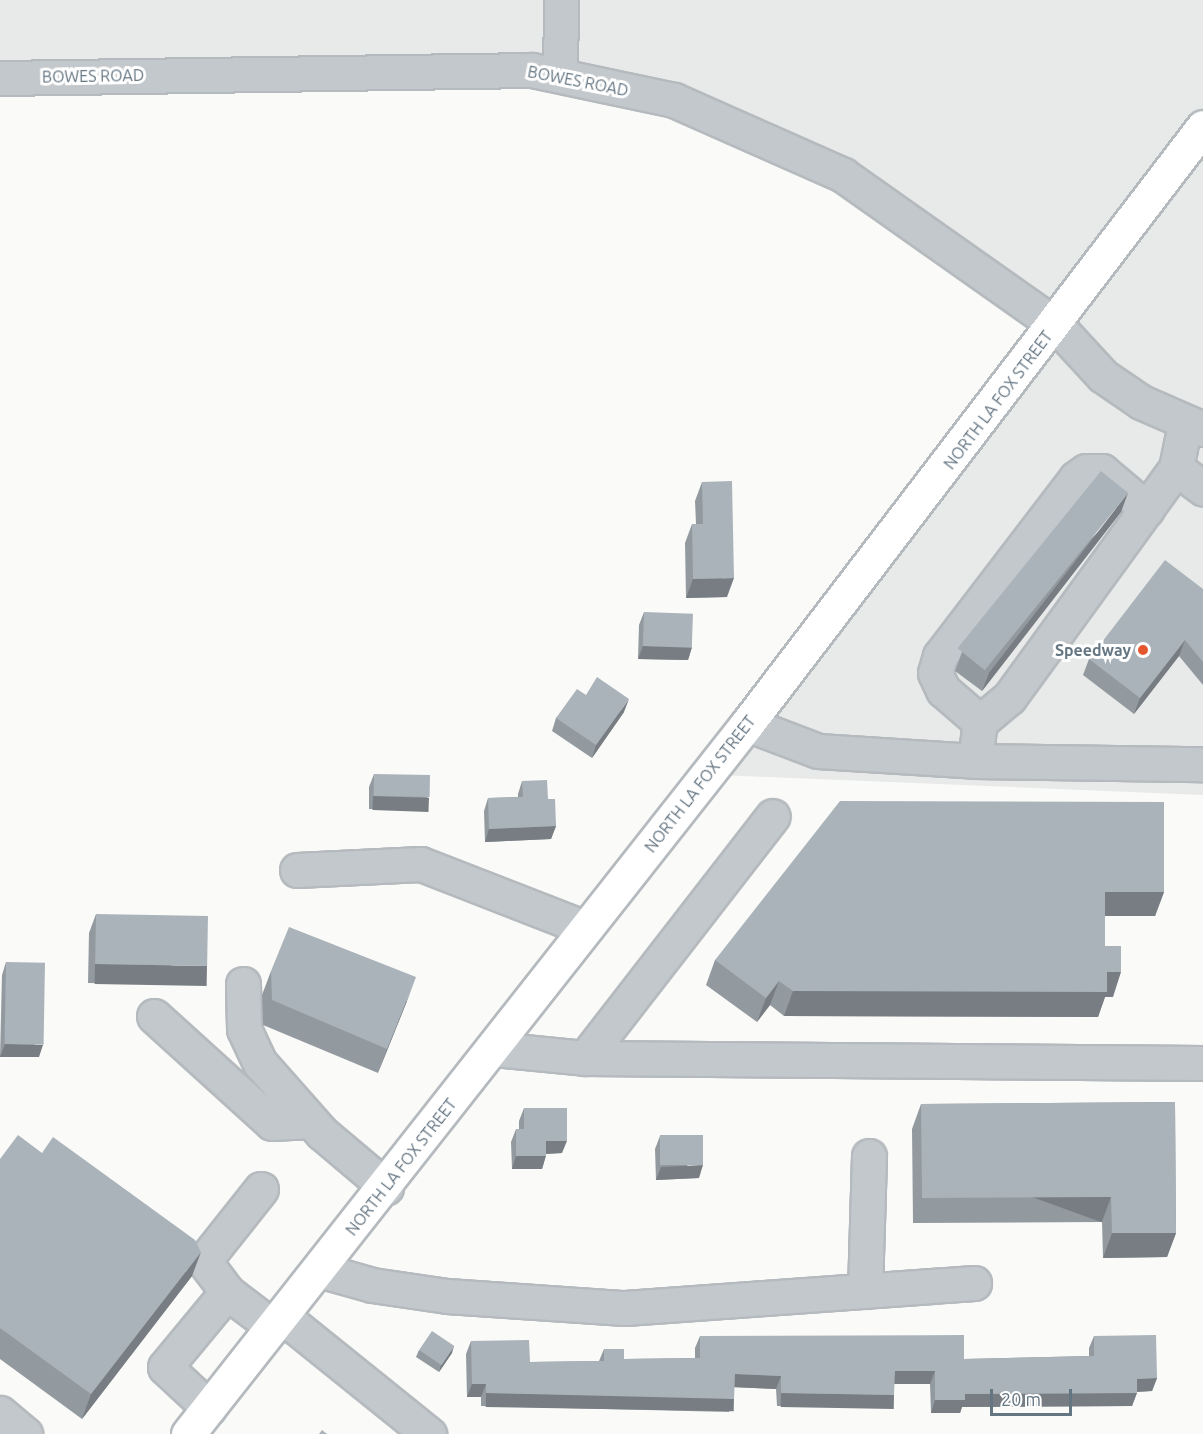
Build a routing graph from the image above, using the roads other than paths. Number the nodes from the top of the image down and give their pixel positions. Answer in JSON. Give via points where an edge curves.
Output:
{"nodes":[{"id":1,"x":561,"y":0,"type":"edge"},
{"id":2,"x":560,"y":75,"type":"junction"},
{"id":3,"x":0,"y":78,"type":"edge"},
{"id":4,"x":1203,"y":127,"type":"edge"},
{"id":5,"x":1056,"y":325,"type":"junction"},
{"id":6,"x":1194,"y":427,"type":"edge"},
{"id":7,"x":1176,"y":468,"type":"junction"},
{"id":8,"x":1203,"y":488,"type":"edge"},
{"id":9,"x":1148,"y":509,"type":"junction"},
{"id":10,"x":980,"y":722,"type":"junction"},
{"id":11,"x":747,"y":724,"type":"junction"},
{"id":12,"x":975,"y":761,"type":"junction"},
{"id":13,"x":1203,"y":764,"type":"edge"},
{"id":14,"x":773,"y":816,"type":"dead end"},
{"id":15,"x":297,"y":870,"type":"dead end"},
{"id":16,"x":585,"y":928,"type":"junction"},
{"id":17,"x":243,"y":984,"type":"dead end"},
{"id":18,"x":154,"y":1016,"type":"dead end"},
{"id":19,"x":494,"y":1049,"type":"junction"},
{"id":20,"x":585,"y":1058,"type":"junction"},
{"id":21,"x":1203,"y":1063,"type":"edge"},
{"id":22,"x":311,"y":1121,"type":"junction"},
{"id":23,"x":869,"y":1156,"type":"dead end"},
{"id":24,"x":386,"y":1187,"type":"junction"},
{"id":25,"x":261,"y":1189,"type":"dead end"},
{"id":26,"x":319,"y":1270,"type":"junction"},
{"id":27,"x":974,"y":1282,"type":"dead end"},
{"id":28,"x":865,"y":1291,"type":"junction"},
{"id":29,"x":227,"y":1292,"type":"junction"},
{"id":30,"x":277,"y":1321,"type":"junction"},
{"id":31,"x":209,"y":1408,"type":"junction"},
{"id":32,"x":0,"y":1413,"type":"edge"},
{"id":33,"x":25,"y":1434,"type":"edge"},
{"id":34,"x":188,"y":1434,"type":"edge"},
{"id":35,"x":429,"y":1434,"type":"edge"}],
"edges":[{"from":1,"to":2,"type":"street"},
{"from":2,"to":3,"type":"street","name":"BOWES ROAD","via":[[532,69]]},
{"from":2,"to":5,"type":"street","name":"BOWES ROAD","via":[[674,100],[843,175]]},
{"from":4,"to":5,"type":"main road","name":"NORTH LA FOX STREET"},
{"from":5,"to":6,"type":"street","name":"BOWES ROAD","via":[[1103,376]]},
{"from":5,"to":11,"type":"main road","name":"NORTH LA FOX STREET"},
{"from":6,"to":7,"type":"street"},
{"from":7,"to":8,"type":"street"},
{"from":7,"to":9,"type":"street"},
{"from":9,"to":10,"type":"street","via":[[1010,698]]},
{"from":9,"to":10,"type":"street","via":[[1102,471],[1086,471],[1076,478],[940,656],[935,673],[943,690]]},
{"from":10,"to":12,"type":"street"},
{"from":11,"to":12,"type":"street","via":[[818,751]]},
{"from":11,"to":16,"type":"main road","name":"NORTH LA FOX STREET"},
{"from":12,"to":13,"type":"street"},
{"from":14,"to":20,"type":"street"},
{"from":15,"to":16,"type":"street","via":[[422,864]]},
{"from":16,"to":19,"type":"main road","name":"NORTH LA FOX STREET"},
{"from":17,"to":22,"type":"street","via":[[244,1029],[260,1063]]},
{"from":18,"to":22,"type":"street","via":[[272,1123]]},
{"from":19,"to":20,"type":"street"},
{"from":19,"to":24,"type":"main road","name":"NORTH LA FOX STREET"},
{"from":20,"to":21,"type":"street"},
{"from":22,"to":24,"type":"street"},
{"from":23,"to":28,"type":"street"},
{"from":24,"to":26,"type":"main road","name":"NORTH LA FOX STREET"},
{"from":25,"to":29,"type":"street","via":[[204,1261]]},
{"from":26,"to":28,"type":"street","via":[[372,1285],[447,1296],[625,1308]]},
{"from":26,"to":30,"type":"main road","name":"NORTH LA FOX STREET"},
{"from":27,"to":28,"type":"street"},
{"from":29,"to":30,"type":"street"},
{"from":29,"to":31,"type":"street","via":[[165,1367]]},
{"from":30,"to":31,"type":"main road","name":"NORTH LA FOX STREET"},
{"from":30,"to":35,"type":"street"},
{"from":31,"to":34,"type":"main road","name":"NORTH LA FOX STREET"},
{"from":32,"to":33,"type":"street"}]}
